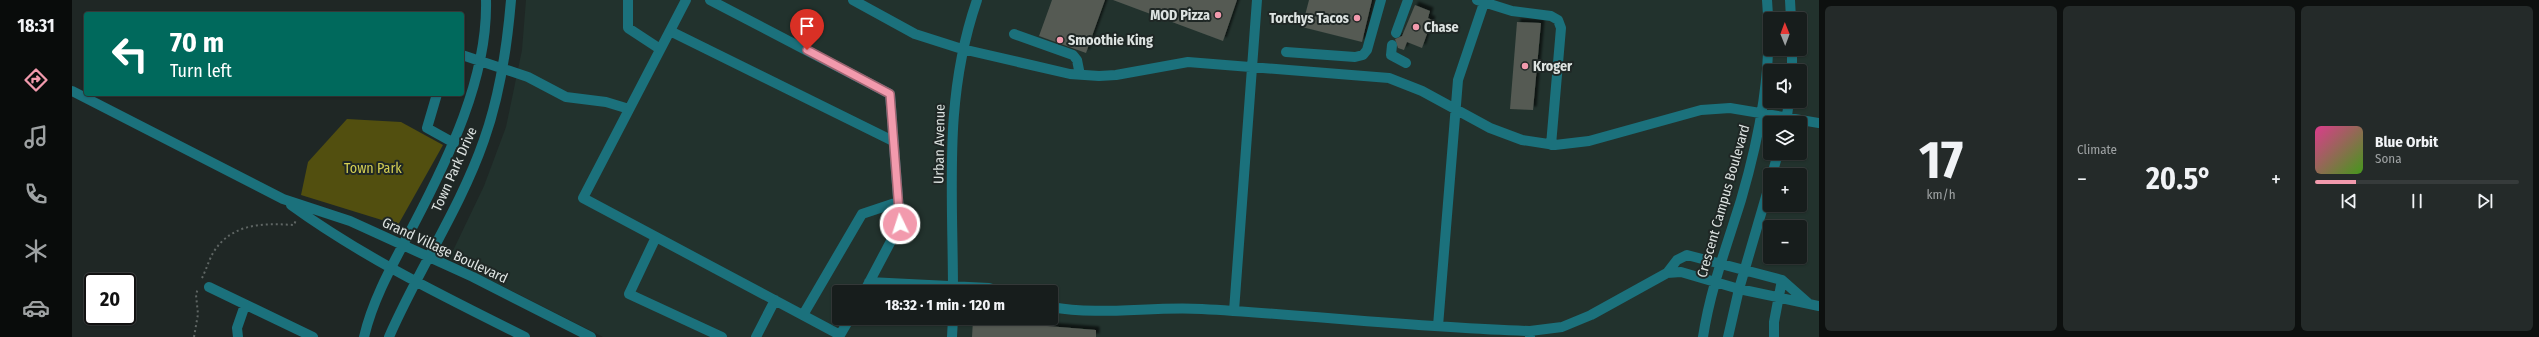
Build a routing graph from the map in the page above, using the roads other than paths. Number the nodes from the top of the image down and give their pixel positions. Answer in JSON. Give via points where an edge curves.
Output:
{"nodes":[{"id":1,"x":486,"y":0,"type":"edge"},
{"id":2,"x":511,"y":0,"type":"edge"},
{"id":3,"x":628,"y":0,"type":"edge"},
{"id":4,"x":686,"y":0,"type":"edge"},
{"id":5,"x":710,"y":0,"type":"edge"},
{"id":6,"x":853,"y":0,"type":"edge"},
{"id":7,"x":977,"y":0,"type":"edge"},
{"id":8,"x":1258,"y":0,"type":"edge"},
{"id":9,"x":1381,"y":0,"type":"edge"},
{"id":10,"x":1408,"y":0,"type":"edge"},
{"id":11,"x":1767,"y":0,"type":"edge"},
{"id":12,"x":1790,"y":0,"type":"edge"},
{"id":13,"x":1482,"y":1,"type":"edge"},
{"id":14,"x":1791,"y":12,"type":"edge"},
{"id":15,"x":670,"y":31,"type":"junction"},
{"id":16,"x":1014,"y":34,"type":"dead end"},
{"id":17,"x":1396,"y":34,"type":"dead end"},
{"id":18,"x":1392,"y":45,"type":"dead end"},
{"id":19,"x":660,"y":49,"type":"junction"},
{"id":20,"x":962,"y":49,"type":"junction"},
{"id":21,"x":1286,"y":52,"type":"dead end"},
{"id":22,"x":464,"y":56,"type":"edge"},
{"id":23,"x":479,"y":60,"type":"junction"},
{"id":24,"x":1406,"y":63,"type":"dead end"},
{"id":25,"x":1252,"y":67,"type":"junction"},
{"id":26,"x":503,"y":68,"type":"junction"},
{"id":27,"x":1080,"y":75,"type":"junction"},
{"id":28,"x":72,"y":91,"type":"edge"},
{"id":29,"x":436,"y":96,"type":"edge"},
{"id":30,"x":629,"y":109,"type":"junction"},
{"id":31,"x":1455,"y":110,"type":"junction"},
{"id":32,"x":1761,"y":113,"type":"junction"},
{"id":33,"x":1772,"y":116,"type":"edge"},
{"id":34,"x":1807,"y":122,"type":"edge"},
{"id":35,"x":1819,"y":123,"type":"edge"},
{"id":36,"x":893,"y":141,"type":"junction"},
{"id":37,"x":454,"y":143,"type":"junction"},
{"id":38,"x":1551,"y":145,"type":"junction"},
{"id":39,"x":283,"y":199,"type":"junction"},
{"id":40,"x":898,"y":202,"type":"junction"},
{"id":41,"x":1763,"y":206,"type":"edge"},
{"id":42,"x":656,"y":237,"type":"junction"},
{"id":43,"x":402,"y":246,"type":"junction"},
{"id":44,"x":428,"y":258,"type":"junction"},
{"id":45,"x":1721,"y":262,"type":"junction"},
{"id":46,"x":391,"y":269,"type":"junction"},
{"id":47,"x":1744,"y":269,"type":"junction"},
{"id":48,"x":1667,"y":273,"type":"junction"},
{"id":49,"x":1782,"y":280,"type":"junction"},
{"id":50,"x":416,"y":282,"type":"junction"},
{"id":51,"x":870,"y":282,"type":"junction"},
{"id":52,"x":1715,"y":282,"type":"junction"},
{"id":53,"x":868,"y":285,"type":"edge"},
{"id":54,"x":901,"y":285,"type":"edge"},
{"id":55,"x":953,"y":285,"type":"edge"},
{"id":56,"x":209,"y":287,"type":"dead end"},
{"id":57,"x":1739,"y":289,"type":"junction"},
{"id":58,"x":1779,"y":298,"type":"junction"},
{"id":59,"x":775,"y":300,"type":"junction"},
{"id":60,"x":1808,"y":303,"type":"junction"},
{"id":61,"x":245,"y":304,"type":"junction"},
{"id":62,"x":1819,"y":306,"type":"edge"},
{"id":63,"x":1058,"y":308,"type":"edge"},
{"id":64,"x":1234,"y":311,"type":"junction"},
{"id":65,"x":803,"y":315,"type":"junction"},
{"id":66,"x":846,"y":325,"type":"edge"},
{"id":67,"x":953,"y":325,"type":"edge"},
{"id":68,"x":1438,"y":326,"type":"junction"},
{"id":69,"x":1502,"y":334,"type":"edge"},
{"id":70,"x":1530,"y":334,"type":"edge"},
{"id":71,"x":238,"y":337,"type":"edge"},
{"id":72,"x":313,"y":337,"type":"edge"},
{"id":73,"x":364,"y":337,"type":"edge"},
{"id":74,"x":389,"y":337,"type":"edge"},
{"id":75,"x":525,"y":337,"type":"edge"},
{"id":76,"x":591,"y":337,"type":"edge"},
{"id":77,"x":722,"y":337,"type":"edge"},
{"id":78,"x":756,"y":337,"type":"edge"},
{"id":79,"x":952,"y":337,"type":"edge"},
{"id":80,"x":1703,"y":337,"type":"edge"},
{"id":81,"x":1728,"y":337,"type":"edge"},
{"id":82,"x":1774,"y":337,"type":"edge"}],
"edges":[{"from":1,"to":23,"type":"street","name":"Town Park Drive"},
{"from":2,"to":26,"type":"street","name":"Town Park Drive"},
{"from":3,"to":19,"type":"street","via":[[628,28]]},
{"from":4,"to":15,"type":"street"},
{"from":5,"to":36,"type":"street","via":[[890,94]]},
{"from":6,"to":20,"type":"street","via":[[916,34]]},
{"from":7,"to":20,"type":"street","name":"Urban Avenue"},
{"from":8,"to":25,"type":"street"},
{"from":9,"to":21,"type":"street","via":[[1367,50],[1363,55],[1355,57]]},
{"from":10,"to":17,"type":"street"},
{"from":11,"to":32,"type":"street","name":"Crescent Campus Boulevard","via":[[1770,43]]},
{"from":12,"to":14,"type":"street"},
{"from":13,"to":31,"type":"street","via":[[1458,80]]},
{"from":13,"to":38,"type":"street","via":[[1512,11],[1551,16],[1558,20],[1561,28]]},
{"from":15,"to":19,"type":"street"},
{"from":15,"to":36,"type":"street"},
{"from":16,"to":27,"type":"street","via":[[1073,55],[1077,60]]},
{"from":18,"to":24,"type":"street","via":[[1391,56]]},
{"from":19,"to":30,"type":"street"},
{"from":20,"to":27,"type":"street"},
{"from":20,"to":55,"type":"street","name":"Urban Avenue","via":[[952,122]]},
{"from":22,"to":23,"type":"street"},
{"from":23,"to":26,"type":"street"},
{"from":23,"to":37,"type":"street","name":"Town Park Drive"},
{"from":25,"to":27,"type":"street","via":[[1188,62],[1116,75]]},
{"from":25,"to":31,"type":"street","via":[[1389,78],[1422,91]]},
{"from":25,"to":64,"type":"street"},
{"from":26,"to":30,"type":"street","via":[[528,77],[566,97],[606,102]]},
{"from":26,"to":44,"type":"street","name":"Town Park Drive","via":[[484,140]]},
{"from":28,"to":39,"type":"street","name":"Grand Village Boulevard"},
{"from":29,"to":37,"type":"street","via":[[427,128]]},
{"from":30,"to":42,"type":"street","via":[[583,198]]},
{"from":31,"to":38,"type":"street","via":[[1502,133]]},
{"from":31,"to":68,"type":"street"},
{"from":32,"to":33,"type":"street"},
{"from":32,"to":38,"type":"street","via":[[1730,108],[1701,110],[1589,141]]},
{"from":32,"to":45,"type":"street","name":"Crescent Campus Boulevard","via":[[1741,199]]},
{"from":34,"to":35,"type":"street"},
{"from":36,"to":40,"type":"street"},
{"from":37,"to":43,"type":"street","name":"Town Park Drive"},
{"from":39,"to":43,"type":"street","name":"Grand Village Boulevard","via":[[350,221]]},
{"from":39,"to":46,"type":"street","name":"Grand Village Boulevard"},
{"from":40,"to":51,"type":"street","via":[[900,224]]},
{"from":40,"to":65,"type":"street","via":[[862,214]]},
{"from":41,"to":47,"type":"street"},
{"from":42,"to":59,"type":"street"},
{"from":42,"to":77,"type":"street","via":[[630,294]]},
{"from":43,"to":44,"type":"street","name":"Grand Village Boulevard"},
{"from":43,"to":46,"type":"street","name":"Town Park Drive"},
{"from":44,"to":50,"type":"street","name":"Town Park Drive"},
{"from":44,"to":76,"type":"street","name":"Grand Village Boulevard","via":[[473,277]]},
{"from":45,"to":47,"type":"street"},
{"from":45,"to":48,"type":"street","via":[[1687,255],[1677,260]]},
{"from":45,"to":52,"type":"street","name":"Crescent Campus Boulevard"},
{"from":46,"to":50,"type":"street","name":"Grand Village Boulevard"},
{"from":46,"to":73,"type":"street","name":"Town Park Drive","via":[[373,306]]},
{"from":47,"to":49,"type":"street"},
{"from":47,"to":57,"type":"street"},
{"from":48,"to":52,"type":"street","via":[[1681,272]]},
{"from":48,"to":70,"type":"street","via":[[1576,322]]},
{"from":49,"to":58,"type":"street"},
{"from":49,"to":60,"type":"street"},
{"from":50,"to":74,"type":"street","name":"Town Park Drive"},
{"from":50,"to":75,"type":"street","name":"Grand Village Boulevard"},
{"from":51,"to":53,"type":"street"},
{"from":51,"to":54,"type":"street"},
{"from":52,"to":57,"type":"street"},
{"from":52,"to":80,"type":"street","name":"Crescent Campus Boulevard"},
{"from":56,"to":61,"type":"street"},
{"from":57,"to":58,"type":"street"},
{"from":57,"to":81,"type":"street"},
{"from":58,"to":60,"type":"street"},
{"from":58,"to":82,"type":"street"},
{"from":59,"to":65,"type":"street"},
{"from":59,"to":78,"type":"street"},
{"from":60,"to":62,"type":"street"},
{"from":61,"to":71,"type":"street","via":[[237,328]]},
{"from":61,"to":72,"type":"street"},
{"from":63,"to":64,"type":"street"},
{"from":64,"to":68,"type":"street"},
{"from":65,"to":66,"type":"street","via":[[840,335]]},
{"from":67,"to":79,"type":"street"},
{"from":68,"to":69,"type":"street"},
{"from":69,"to":70,"type":"street"}]}
